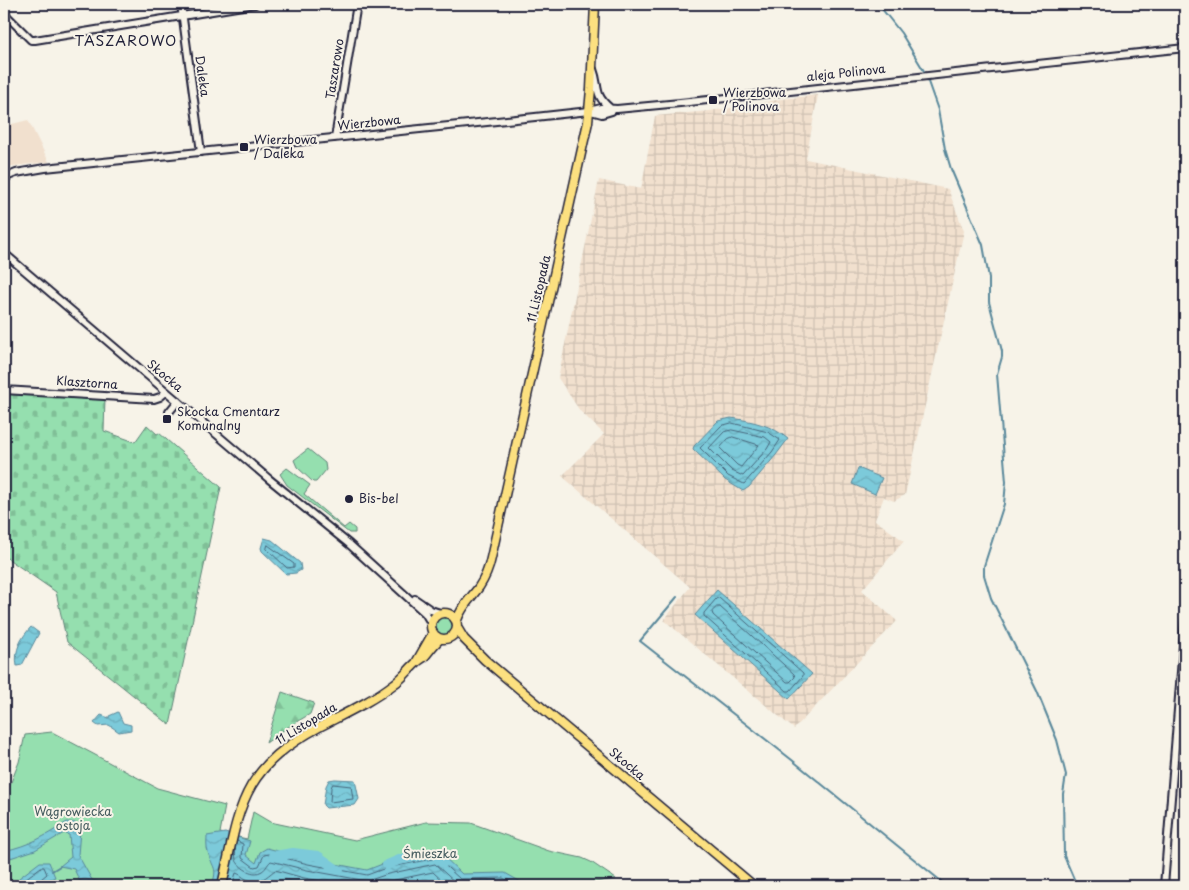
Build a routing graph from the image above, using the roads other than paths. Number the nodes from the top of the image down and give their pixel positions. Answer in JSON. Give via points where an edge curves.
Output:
{"nodes":[{"id":1,"x":181,"y":4,"type":"edge"},
{"id":2,"x":254,"y":4,"type":"edge"},
{"id":3,"x":357,"y":4,"type":"edge"},
{"id":4,"x":595,"y":4,"type":"edge"},
{"id":5,"x":4,"y":12,"type":"edge"},
{"id":6,"x":182,"y":16,"type":"junction"},
{"id":7,"x":1185,"y":48,"type":"edge"},
{"id":8,"x":592,"y":66,"type":"junction"},
{"id":9,"x":614,"y":109,"type":"junction"},
{"id":10,"x":589,"y":111,"type":"junction"},
{"id":11,"x":335,"y":138,"type":"junction"},
{"id":12,"x":201,"y":152,"type":"junction"},
{"id":13,"x":4,"y":178,"type":"edge"},
{"id":14,"x":4,"y":253,"type":"edge"},
{"id":15,"x":4,"y":390,"type":"edge"},
{"id":16,"x":166,"y":392,"type":"junction"},
{"id":17,"x":178,"y":401,"type":"junction"},
{"id":18,"x":169,"y":412,"type":"dead end"},
{"id":19,"x":484,"y":576,"type":"junction"},
{"id":20,"x":404,"y":592,"type":"junction"},
{"id":21,"x":444,"y":613,"type":"junction"},
{"id":22,"x":457,"y":620,"type":"junction"},
{"id":23,"x":1185,"y":622,"type":"edge"},
{"id":24,"x":431,"y":624,"type":"junction"},
{"id":25,"x":458,"y":629,"type":"junction"},
{"id":26,"x":433,"y":633,"type":"junction"},
{"id":27,"x":449,"y":638,"type":"junction"},
{"id":28,"x":440,"y":639,"type":"junction"},
{"id":29,"x":485,"y":660,"type":"junction"},
{"id":30,"x":416,"y":663,"type":"junction"},
{"id":31,"x":222,"y":886,"type":"edge"},
{"id":32,"x":754,"y":886,"type":"edge"},
{"id":33,"x":1164,"y":886,"type":"edge"}],
"edges":[{"from":1,"to":6,"type":"street","name":"Daleka"},
{"from":2,"to":6,"type":"street"},
{"from":3,"to":11,"type":"street","name":"Taszarowo"},
{"from":4,"to":8,"type":"main road","name":"11 Listopada"},
{"from":5,"to":6,"type":"street","via":[[31,40]]},
{"from":6,"to":12,"type":"street","name":"Daleka"},
{"from":7,"to":9,"type":"street","name":"aleja Polinova"},
{"from":8,"to":9,"type":"street","via":[[598,81],[597,94]]},
{"from":8,"to":10,"type":"main road","name":"11 Listopada"},
{"from":9,"to":10,"type":"street","name":"aleja Polinova","via":[[602,114]]},
{"from":10,"to":11,"type":"street","name":"Wierzbowa"},
{"from":10,"to":19,"type":"main road","name":"11 Listopada","via":[[493,548]]},
{"from":11,"to":12,"type":"street","name":"Wierzbowa"},
{"from":12,"to":13,"type":"street","name":"Wierzbowa","via":[[29,170]]},
{"from":14,"to":16,"type":"street","name":"Skocka"},
{"from":15,"to":16,"type":"street","name":"Klasztorna","via":[[154,399]]},
{"from":16,"to":17,"type":"street","name":"Skocka"},
{"from":17,"to":18,"type":"street"},
{"from":17,"to":20,"type":"street","name":"Skocka"},
{"from":19,"to":21,"type":"main road","name":"11 Listopada","via":[[456,607]]},
{"from":19,"to":22,"type":"main road","name":"11 Listopada"},
{"from":20,"to":21,"type":"street","name":"Skocka","via":[[431,610]]},
{"from":20,"to":24,"type":"street","name":"Skocka","via":[[425,612]]},
{"from":21,"to":22,"type":"main road"},
{"from":21,"to":24,"type":"main road","via":[[432,619]]},
{"from":22,"to":25,"type":"main road"},
{"from":23,"to":33,"type":"street"},
{"from":24,"to":26,"type":"main road"},
{"from":25,"to":27,"type":"main road"},
{"from":25,"to":29,"type":"main road","name":"Skocka"},
{"from":26,"to":28,"type":"main road"},
{"from":26,"to":30,"type":"main road","name":"11 Listopada"},
{"from":27,"to":28,"type":"main road"},
{"from":27,"to":29,"type":"main road","name":"Skocka"},
{"from":28,"to":30,"type":"main road","name":"11 Listopada"},
{"from":29,"to":32,"type":"main road","name":"Skocka"},
{"from":30,"to":31,"type":"main road","name":"11 Listopada","via":[[394,685],[300,737],[267,763],[256,776],[240,809]]}]}
